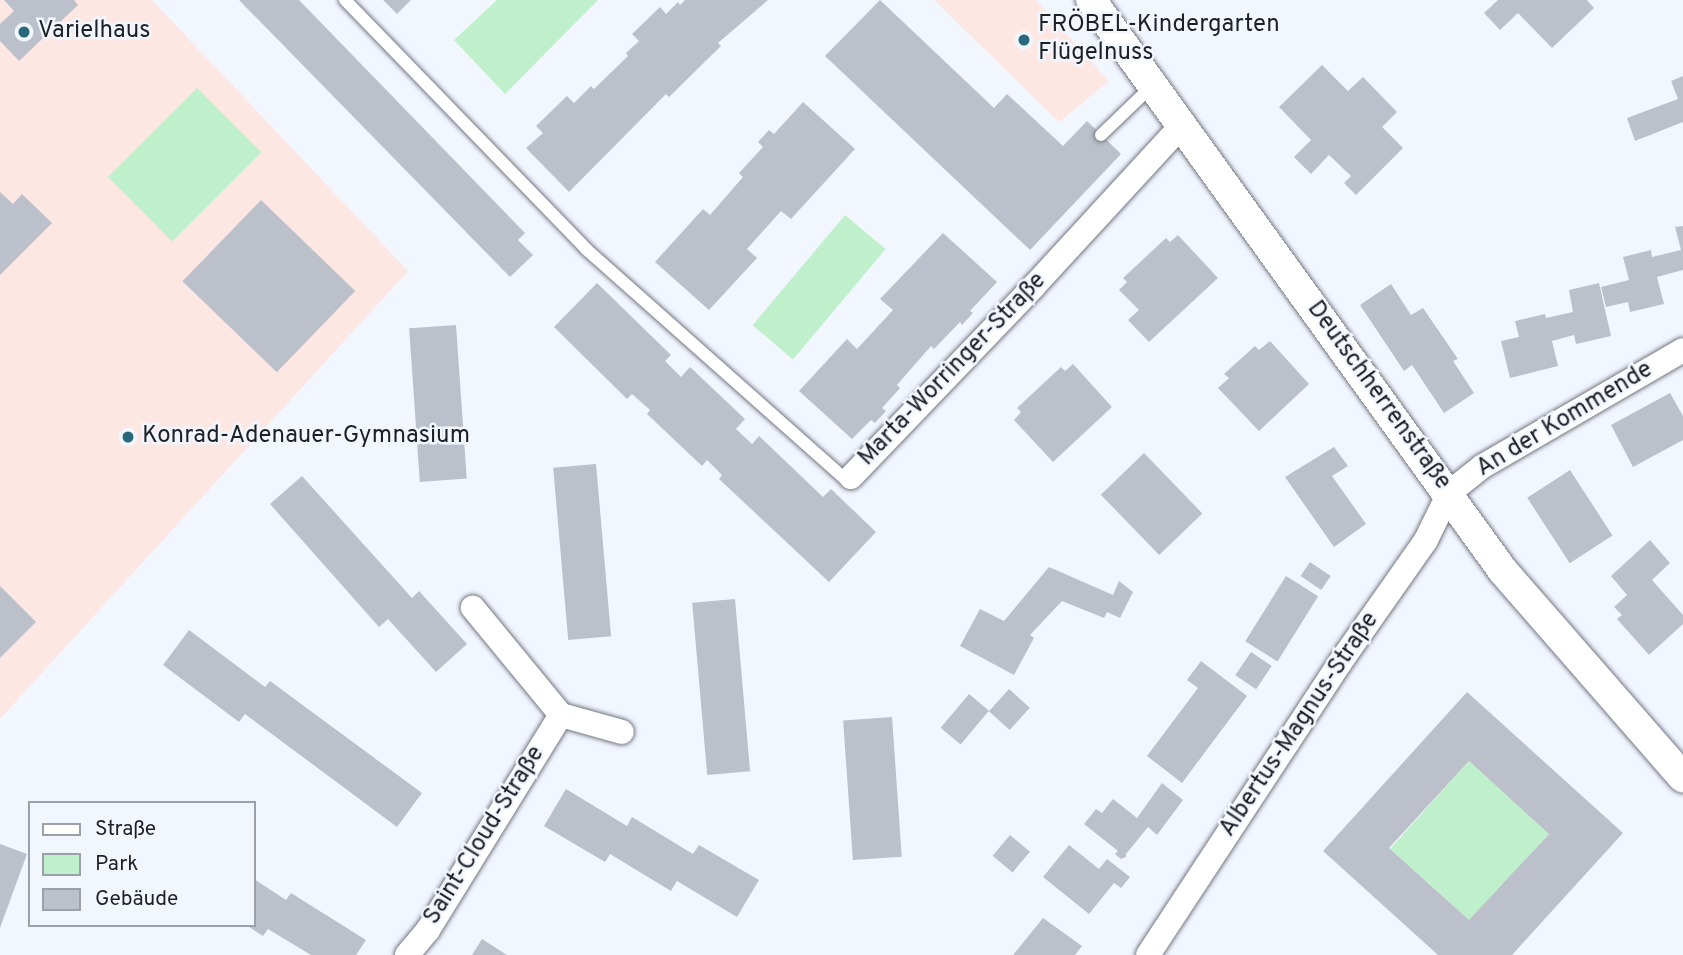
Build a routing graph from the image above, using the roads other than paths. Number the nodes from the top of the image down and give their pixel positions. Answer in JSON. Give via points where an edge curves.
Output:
{"nodes":[{"id":1,"x":345,"y":0,"type":"edge"},
{"id":2,"x":1091,"y":0,"type":"edge"},
{"id":3,"x":1153,"y":85,"type":"junction"},
{"id":4,"x":1183,"y":124,"type":"junction"},
{"id":5,"x":1101,"y":135,"type":"dead end"},
{"id":6,"x":1683,"y":350,"type":"edge"},
{"id":7,"x":851,"y":477,"type":"joint"},
{"id":8,"x":1449,"y":493,"type":"junction"},
{"id":9,"x":473,"y":608,"type":"dead end"},
{"id":10,"x":561,"y":715,"type":"junction"},
{"id":11,"x":622,"y":732,"type":"dead end"},
{"id":12,"x":1683,"y":777,"type":"edge"},
{"id":13,"x":407,"y":955,"type":"edge"},
{"id":14,"x":1148,"y":955,"type":"edge"}],
"edges":[{"from":1,"to":7,"type":"lane","name":"Marta-Worringer-Straße","via":[[586,249],[848,482]]},
{"from":2,"to":3,"type":"street","name":"Deutschherrenstraße"},
{"from":3,"to":4,"type":"street","name":"Deutschherrenstraße"},
{"from":3,"to":5,"type":"lane"},
{"from":4,"to":7,"type":"street","name":"Marta-Worringer-Straße"},
{"from":4,"to":8,"type":"street","name":"Deutschherrenstraße"},
{"from":6,"to":8,"type":"street","name":"An der Kommende","via":[[1483,466]]},
{"from":8,"to":12,"type":"street","name":"Deutschherrenstraße","via":[[1503,571]]},
{"from":8,"to":14,"type":"street","name":"Albertus-Magnus-Straße","via":[[1426,540]]},
{"from":9,"to":10,"type":"street"},
{"from":10,"to":11,"type":"street"},
{"from":10,"to":13,"type":"street","name":"Saint-Cloud-Straße","via":[[428,929]]}]}
